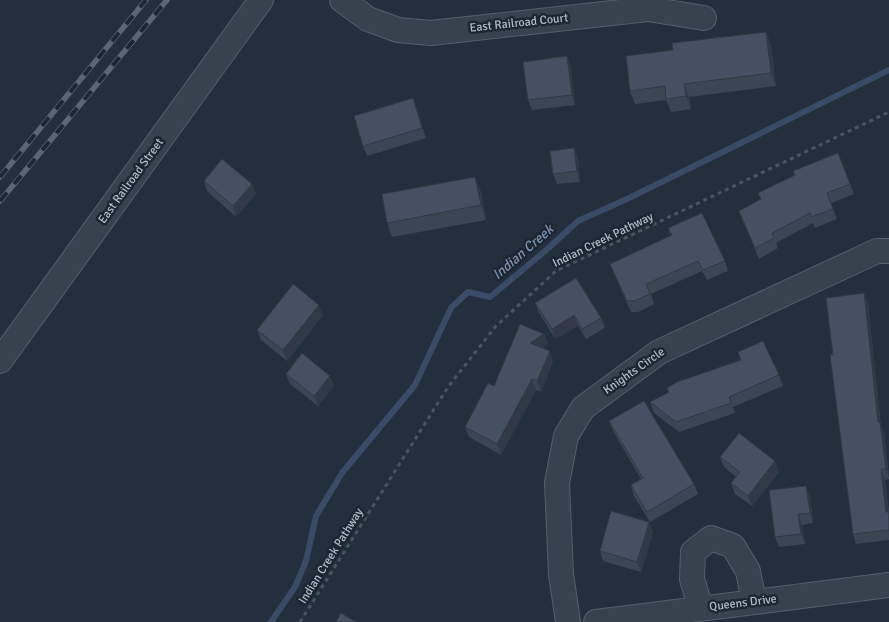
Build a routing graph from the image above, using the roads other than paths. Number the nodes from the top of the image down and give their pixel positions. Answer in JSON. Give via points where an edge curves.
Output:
{"nodes":[{"id":1,"x":261,"y":0,"type":"edge"},
{"id":2,"x":342,"y":0,"type":"edge"},
{"id":3,"x":704,"y":18,"type":"dead end"},
{"id":4,"x":889,"y":252,"type":"edge"},
{"id":5,"x":0,"y":361,"type":"edge"},
{"id":6,"x":889,"y":585,"type":"edge"},
{"id":7,"x":754,"y":602,"type":"junction"},
{"id":8,"x":714,"y":612,"type":"edge"},
{"id":9,"x":568,"y":622,"type":"edge"},
{"id":10,"x":596,"y":622,"type":"edge"}],
"edges":[{"from":1,"to":5,"type":"street","name":"East Railroad Street"},
{"from":2,"to":3,"type":"street","name":"East Railroad Court","via":[[368,19],[398,30],[431,32],[648,9]]},
{"from":4,"to":9,"type":"street","name":"Knights Circle","via":[[877,251],[659,352],[583,408],[566,436],[557,483],[561,574]]},
{"from":6,"to":7,"type":"street","name":"Queens Drive"},
{"from":7,"to":8,"type":"street","name":"Queens Drive"},
{"from":7,"to":8,"type":"street","via":[[748,571],[733,546],[711,538],[693,552],[692,579]]},
{"from":8,"to":10,"type":"street","name":"Queens Drive"}]}
